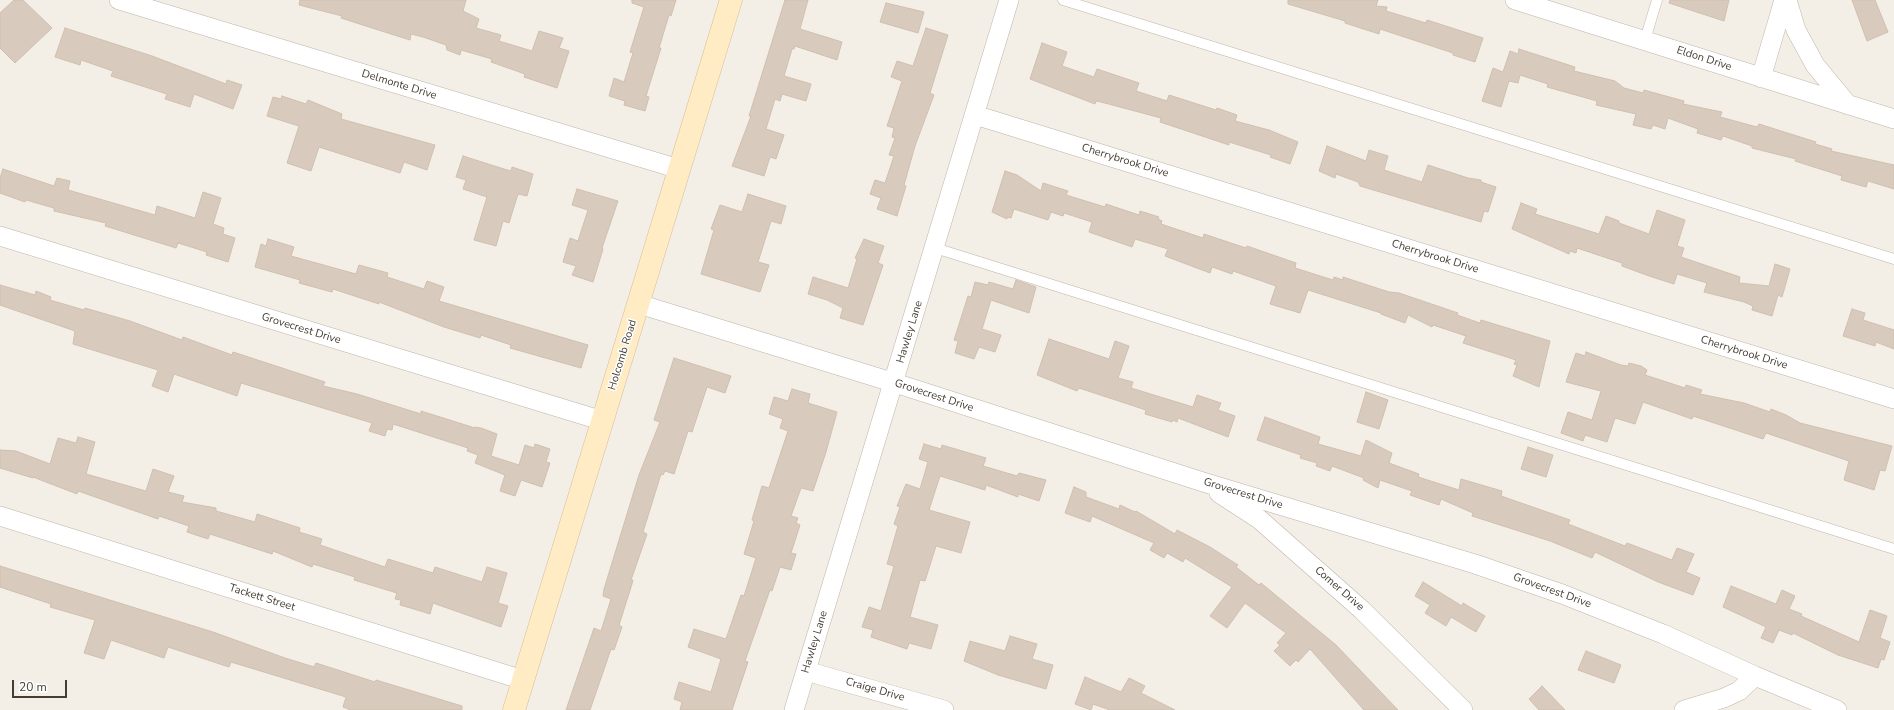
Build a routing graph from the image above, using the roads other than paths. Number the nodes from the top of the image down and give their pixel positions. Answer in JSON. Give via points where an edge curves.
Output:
{"nodes":[{"id":1,"x":120,"y":0,"type":"edge"},
{"id":2,"x":731,"y":0,"type":"edge"},
{"id":3,"x":1009,"y":0,"type":"edge"},
{"id":4,"x":1063,"y":0,"type":"edge"},
{"id":5,"x":1515,"y":0,"type":"edge"},
{"id":6,"x":1657,"y":0,"type":"edge"},
{"id":7,"x":1784,"y":0,"type":"edge"},
{"id":8,"x":1787,"y":0,"type":"edge"},
{"id":9,"x":1645,"y":40,"type":"junction"},
{"id":10,"x":1761,"y":78,"type":"junction"},
{"id":11,"x":1848,"y":105,"type":"junction"},
{"id":12,"x":975,"y":114,"type":"junction"},
{"id":13,"x":1894,"y":119,"type":"edge"},
{"id":14,"x":679,"y":169,"type":"junction"},
{"id":15,"x":0,"y":236,"type":"edge"},
{"id":16,"x":935,"y":248,"type":"junction"},
{"id":17,"x":1894,"y":259,"type":"edge"},
{"id":18,"x":639,"y":304,"type":"junction"},
{"id":19,"x":895,"y":383,"type":"junction"},
{"id":20,"x":1894,"y":400,"type":"edge"},
{"id":21,"x":603,"y":422,"type":"junction"},
{"id":22,"x":1203,"y":482,"type":"junction"},
{"id":23,"x":0,"y":516,"type":"edge"},
{"id":24,"x":1894,"y":549,"type":"edge"},
{"id":25,"x":806,"y":671,"type":"junction"},
{"id":26,"x":1755,"y":676,"type":"junction"},
{"id":27,"x":523,"y":680,"type":"junction"},
{"id":28,"x":514,"y":710,"type":"edge"},
{"id":29,"x":794,"y":710,"type":"edge"},
{"id":30,"x":944,"y":710,"type":"edge"},
{"id":31,"x":1462,"y":710,"type":"edge"},
{"id":32,"x":1684,"y":710,"type":"edge"},
{"id":33,"x":1837,"y":710,"type":"edge"}],
"edges":[{"from":1,"to":14,"type":"street","name":"Delmonte Drive"},
{"from":2,"to":14,"type":"street","name":"Holcomb Road"},
{"from":3,"to":12,"type":"street","name":"Hawley Lane"},
{"from":4,"to":17,"type":"lane"},
{"from":5,"to":9,"type":"street","name":"Eldon Drive"},
{"from":6,"to":9,"type":"lane"},
{"from":7,"to":10,"type":"street"},
{"from":8,"to":11,"type":"street","via":[[1796,30],[1815,65]]},
{"from":9,"to":10,"type":"street","name":"Eldon Drive"},
{"from":10,"to":11,"type":"street","name":"Eldon Drive"},
{"from":11,"to":13,"type":"street","name":"Eldon Drive"},
{"from":12,"to":16,"type":"street","name":"Hawley Lane"},
{"from":12,"to":20,"type":"street","name":"Cherrybrook Drive"},
{"from":14,"to":18,"type":"street","name":"Holcomb Road"},
{"from":15,"to":21,"type":"street","name":"Grovecrest Drive"},
{"from":16,"to":19,"type":"street","name":"Hawley Lane"},
{"from":16,"to":24,"type":"lane"},
{"from":18,"to":19,"type":"street","name":"Grovecrest Drive"},
{"from":18,"to":21,"type":"street","name":"Holcomb Road"},
{"from":19,"to":22,"type":"street","name":"Grovecrest Drive"},
{"from":19,"to":25,"type":"street","name":"Hawley Lane"},
{"from":21,"to":27,"type":"street","name":"Holcomb Road"},
{"from":22,"to":26,"type":"street","name":"Grovecrest Drive","via":[[1476,564],[1562,594],[1663,634]]},
{"from":22,"to":31,"type":"street","name":"Comer Drive","via":[[1259,519],[1362,610]]},
{"from":23,"to":27,"type":"street","name":"Tackett Street"},
{"from":25,"to":29,"type":"street","name":"Hawley Lane"},
{"from":25,"to":30,"type":"street","name":"Craige Drive"},
{"from":26,"to":32,"type":"street","via":[[1739,691]]},
{"from":26,"to":33,"type":"street","name":"Grovecrest Drive"},
{"from":27,"to":28,"type":"street","name":"Holcomb Road"}]}
